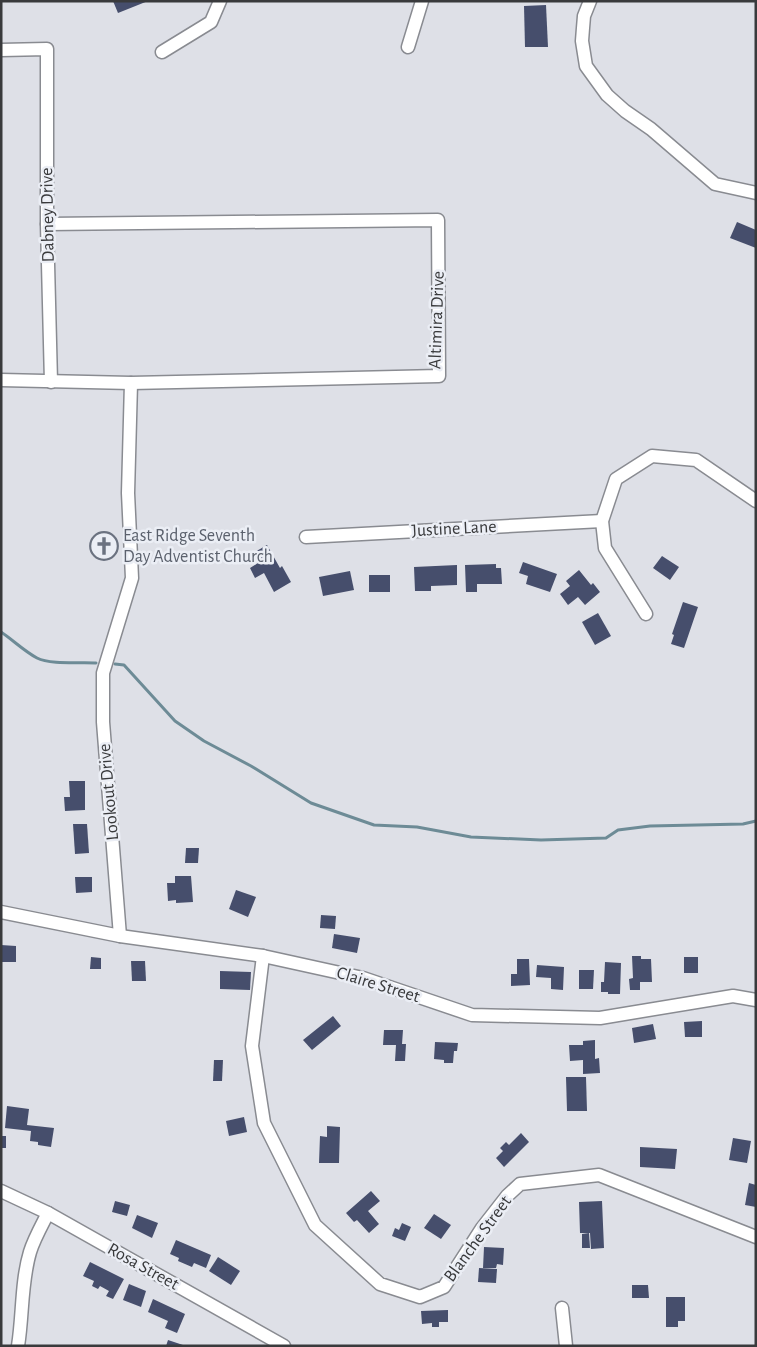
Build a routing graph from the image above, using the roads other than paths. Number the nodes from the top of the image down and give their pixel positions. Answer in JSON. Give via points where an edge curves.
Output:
{"nodes":[{"id":1,"x":220,"y":1,"type":"edge"},
{"id":2,"x":422,"y":1,"type":"edge"},
{"id":3,"x":590,"y":1,"type":"edge"},
{"id":4,"x":408,"y":47,"type":"dead end"},
{"id":5,"x":1,"y":50,"type":"edge"},
{"id":6,"x":162,"y":52,"type":"dead end"},
{"id":7,"x":756,"y":193,"type":"edge"},
{"id":8,"x":47,"y":224,"type":"junction"},
{"id":9,"x":1,"y":380,"type":"edge"},
{"id":10,"x":51,"y":382,"type":"junction"},
{"id":11,"x":131,"y":383,"type":"junction"},
{"id":12,"x":756,"y":501,"type":"edge"},
{"id":13,"x":602,"y":521,"type":"junction"},
{"id":14,"x":306,"y":537,"type":"dead end"},
{"id":15,"x":646,"y":614,"type":"dead end"},
{"id":16,"x":1,"y":912,"type":"edge"},
{"id":17,"x":120,"y":936,"type":"junction"},
{"id":18,"x":263,"y":956,"type":"junction"},
{"id":19,"x":756,"y":1000,"type":"edge"},
{"id":20,"x":1,"y":1191,"type":"edge"},
{"id":21,"x":48,"y":1213,"type":"junction"},
{"id":22,"x":756,"y":1237,"type":"edge"},
{"id":23,"x":562,"y":1308,"type":"dead end"},
{"id":24,"x":271,"y":1342,"type":"edge"},
{"id":25,"x":18,"y":1346,"type":"edge"},
{"id":26,"x":284,"y":1346,"type":"edge"},
{"id":27,"x":566,"y":1346,"type":"edge"}],
"edges":[{"from":1,"to":6,"type":"street","via":[[211,22]]},
{"from":2,"to":4,"type":"street"},
{"from":3,"to":7,"type":"street","via":[[584,16],[582,41],[586,66],[607,95],[715,184]]},
{"from":5,"to":8,"type":"street","name":"Dabney Drive","via":[[47,49]]},
{"from":8,"to":10,"type":"street","name":"Dabney Drive"},
{"from":8,"to":11,"type":"street","name":"Altimira Drive","via":[[438,220],[439,376]]},
{"from":9,"to":10,"type":"street","name":"Altimira Drive"},
{"from":10,"to":11,"type":"street","name":"Altimira Drive"},
{"from":11,"to":17,"type":"street","name":"Lookout Drive","via":[[128,493],[132,578],[103,673],[103,722]]},
{"from":12,"to":13,"type":"street","via":[[696,460],[652,456],[616,479]]},
{"from":13,"to":14,"type":"street","name":"Justine Lane"},
{"from":13,"to":15,"type":"street","via":[[605,548]]},
{"from":16,"to":17,"type":"street","name":"Claire Street"},
{"from":17,"to":18,"type":"street","name":"Claire Street"},
{"from":18,"to":19,"type":"street","name":"Claire Street","via":[[364,978],[472,1015],[600,1018],[733,996]]},
{"from":18,"to":22,"type":"street","name":"Blanche Street","via":[[252,1046],[264,1123],[315,1225],[380,1284],[420,1297],[444,1287],[482,1228],[506,1196],[520,1184],[599,1175]]},
{"from":20,"to":21,"type":"street","name":"Rosa Street"},
{"from":21,"to":24,"type":"street","name":"Rosa Street"},
{"from":21,"to":25,"type":"street","via":[[30,1251],[22,1291]]},
{"from":23,"to":27,"type":"street"},
{"from":24,"to":26,"type":"street","name":"Rosa Street"}]}
